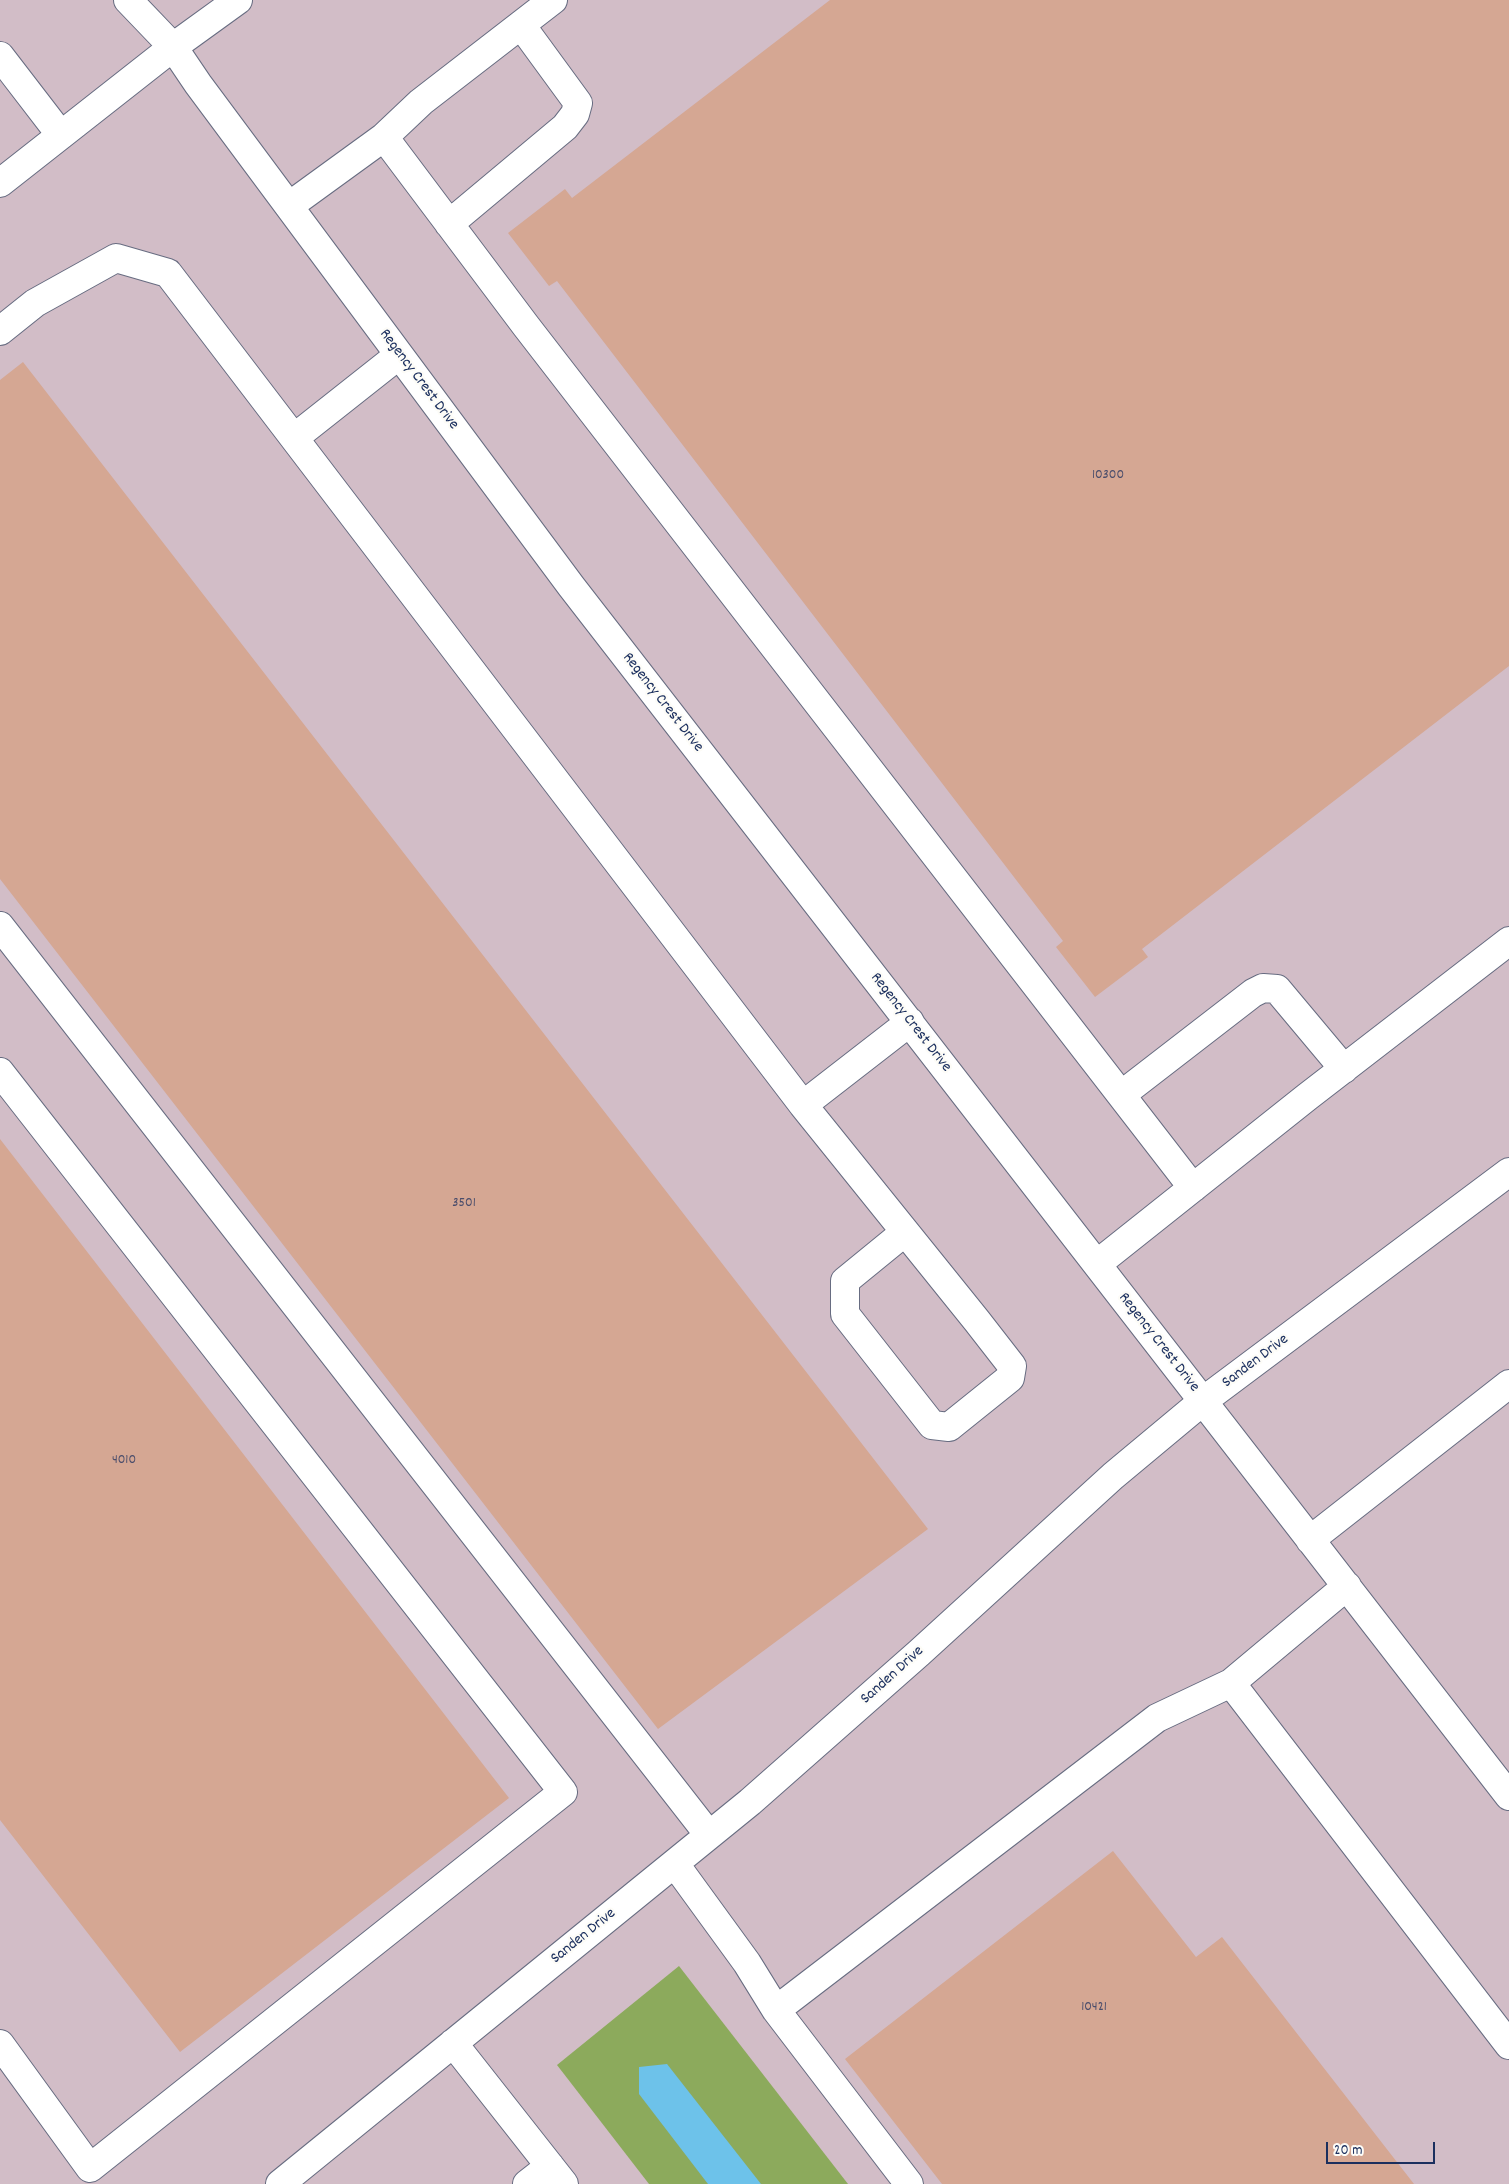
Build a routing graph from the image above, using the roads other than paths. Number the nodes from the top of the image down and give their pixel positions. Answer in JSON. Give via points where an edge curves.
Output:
{"nodes":[{"id":1,"x":128,"y":0,"type":"edge"},
{"id":2,"x":238,"y":0,"type":"edge"},
{"id":3,"x":553,"y":0,"type":"edge"},
{"id":4,"x":521,"y":25,"type":"junction"},
{"id":5,"x":173,"y":47,"type":"junction"},
{"id":6,"x":0,"y":56,"type":"edge"},
{"id":7,"x":60,"y":134,"type":"junction"},
{"id":8,"x":384,"y":137,"type":"junction"},
{"id":9,"x":0,"y":182,"type":"edge"},
{"id":10,"x":288,"y":206,"type":"junction"},
{"id":11,"x":448,"y":224,"type":"junction"},
{"id":12,"x":0,"y":331,"type":"edge"},
{"id":13,"x":399,"y":355,"type":"junction"},
{"id":14,"x":294,"y":438,"type":"junction"},
{"id":15,"x":0,"y":926,"type":"edge"},
{"id":16,"x":1509,"y":941,"type":"edge"},
{"id":17,"x":910,"y":1022,"type":"junction"},
{"id":18,"x":1344,"y":1069,"type":"junction"},
{"id":19,"x":0,"y":1072,"type":"edge"},
{"id":20,"x":1121,"y":1095,"type":"junction"},
{"id":21,"x":803,"y":1105,"type":"junction"},
{"id":22,"x":1509,"y":1172,"type":"edge"},
{"id":23,"x":1193,"y":1188,"type":"junction"},
{"id":24,"x":905,"y":1232,"type":"junction"},
{"id":25,"x":1096,"y":1264,"type":"junction"},
{"id":26,"x":1509,"y":1384,"type":"edge"},
{"id":27,"x":1203,"y":1402,"type":"junction"},
{"id":28,"x":1310,"y":1540,"type":"junction"},
{"id":29,"x":1347,"y":1586,"type":"junction"},
{"id":30,"x":1231,"y":1683,"type":"junction"},
{"id":31,"x":1509,"y":1796,"type":"edge"},
{"id":32,"x":709,"y":1835,"type":"junction"},
{"id":33,"x":675,"y":1864,"type":"junction"},
{"id":34,"x":776,"y":2010,"type":"junction"},
{"id":35,"x":1505,"y":2032,"type":"edge"},
{"id":36,"x":453,"y":2043,"type":"junction"},
{"id":37,"x":0,"y":2044,"type":"edge"},
{"id":38,"x":557,"y":2175,"type":"edge"},
{"id":39,"x":280,"y":2184,"type":"edge"},
{"id":40,"x":527,"y":2184,"type":"edge"},
{"id":41,"x":909,"y":2184,"type":"edge"}],
"edges":[{"from":1,"to":5,"type":"street","name":"Regency Crest Drive"},
{"from":2,"to":5,"type":"street"},
{"from":3,"to":4,"type":"street"},
{"from":4,"to":8,"type":"street","via":[[421,102]]},
{"from":4,"to":11,"type":"street","via":[[578,103],[574,114],[565,127]]},
{"from":5,"to":7,"type":"street"},
{"from":5,"to":10,"type":"street","name":"Regency Crest Drive"},
{"from":6,"to":7,"type":"street"},
{"from":7,"to":9,"type":"street"},
{"from":8,"to":10,"type":"street"},
{"from":8,"to":11,"type":"street"},
{"from":10,"to":13,"type":"street","name":"Regency Crest Drive"},
{"from":11,"to":20,"type":"street"},
{"from":12,"to":14,"type":"street","via":[[36,302],[116,258],[168,273]]},
{"from":13,"to":14,"type":"street"},
{"from":13,"to":17,"type":"street","name":"Regency Crest Drive","via":[[572,586]]},
{"from":14,"to":21,"type":"street"},
{"from":15,"to":32,"type":"street"},
{"from":16,"to":18,"type":"street"},
{"from":17,"to":21,"type":"street"},
{"from":17,"to":25,"type":"street","name":"Regency Crest Drive"},
{"from":18,"to":20,"type":"street","via":[[1277,989],[1263,988]]},
{"from":18,"to":23,"type":"street"},
{"from":19,"to":37,"type":"street","via":[[563,1792],[90,2168]]},
{"from":20,"to":23,"type":"street"},
{"from":21,"to":24,"type":"street"},
{"from":22,"to":27,"type":"street","name":"Sanden Drive"},
{"from":23,"to":25,"type":"street"},
{"from":24,"to":24,"type":"street","via":[[1012,1366],[1010,1378],[949,1427],[932,1425],[845,1314],[845,1281]]},
{"from":25,"to":27,"type":"street","name":"Regency Crest Drive"},
{"from":26,"to":28,"type":"street"},
{"from":27,"to":28,"type":"street","name":"Regency Crest Drive"},
{"from":27,"to":32,"type":"street","name":"Sanden Drive","via":[[1113,1476],[904,1666]]},
{"from":28,"to":29,"type":"street","name":"Regency Crest Drive"},
{"from":29,"to":30,"type":"street"},
{"from":29,"to":31,"type":"street","name":"Regency Crest Drive"},
{"from":30,"to":34,"type":"street","via":[[1157,1718]]},
{"from":30,"to":35,"type":"street"},
{"from":32,"to":33,"type":"street","name":"Sanden Drive"},
{"from":33,"to":34,"type":"street"},
{"from":33,"to":36,"type":"street","name":"Sanden Drive"},
{"from":34,"to":41,"type":"street"},
{"from":36,"to":38,"type":"street"},
{"from":36,"to":39,"type":"street","name":"Sanden Drive"},
{"from":38,"to":40,"type":"street"}]}
